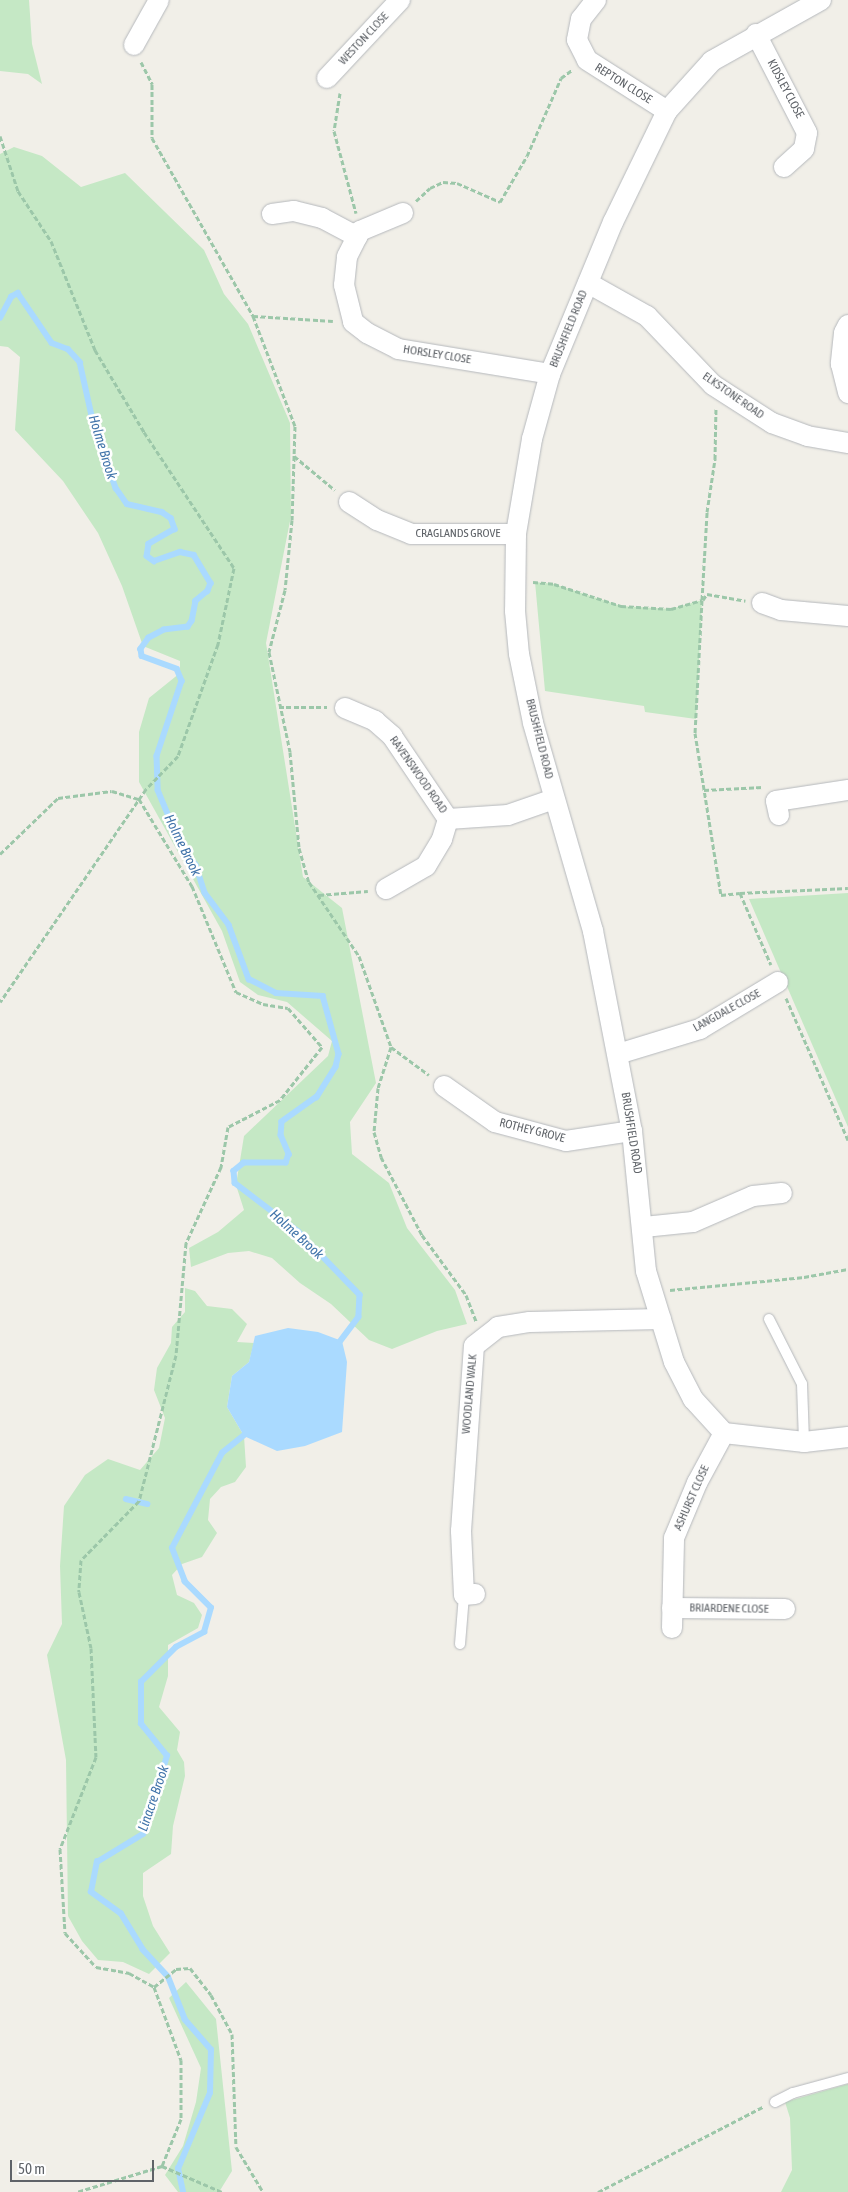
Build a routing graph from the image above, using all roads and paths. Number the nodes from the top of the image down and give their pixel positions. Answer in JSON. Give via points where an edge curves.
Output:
{"nodes":[{"id":1,"x":159,"y":0,"type":"edge"},
{"id":2,"x":400,"y":0,"type":"edge"},
{"id":3,"x":596,"y":0,"type":"edge"},
{"id":4,"x":821,"y":0,"type":"edge"},
{"id":5,"x":756,"y":34,"type":"junction"},
{"id":6,"x":134,"y":45,"type":"joint"},
{"id":7,"x":587,"y":60,"type":"junction"},
{"id":8,"x":341,"y":63,"type":"junction"},
{"id":9,"x":328,"y":78,"type":"dead end"},
{"id":10,"x":667,"y":111,"type":"junction"},
{"id":11,"x":0,"y":136,"type":"edge"},
{"id":12,"x":784,"y":167,"type":"dead end"},
{"id":13,"x":403,"y":213,"type":"joint"},
{"id":14,"x":272,"y":214,"type":"dead end"},
{"id":15,"x":359,"y":234,"type":"junction"},
{"id":16,"x":588,"y":283,"type":"junction"},
{"id":17,"x":253,"y":316,"type":"junction"},
{"id":18,"x":353,"y":322,"type":"junction"},
{"id":19,"x":848,"y":325,"type":"edge"},
{"id":20,"x":550,"y":374,"type":"junction"},
{"id":21,"x":713,"y":385,"type":"junction"},
{"id":22,"x":848,"y":393,"type":"edge"},
{"id":23,"x":848,"y":443,"type":"edge"},
{"id":24,"x":294,"y":456,"type":"junction"},
{"id":25,"x":350,"y":502,"type":"joint"},
{"id":26,"x":516,"y":534,"type":"junction"},
{"id":27,"x":515,"y":580,"type":"junction"},
{"id":28,"x":702,"y":600,"type":"junction"},
{"id":29,"x":762,"y":603,"type":"joint"},
{"id":30,"x":848,"y":616,"type":"edge"},
{"id":31,"x":279,"y":707,"type":"junction"},
{"id":32,"x":345,"y":708,"type":"joint"},
{"id":33,"x":704,"y":790,"type":"junction"},
{"id":34,"x":848,"y":790,"type":"edge"},
{"id":35,"x":139,"y":799,"type":"junction"},
{"id":36,"x":554,"y":799,"type":"junction"},
{"id":37,"x":777,"y":808,"type":"joint"},
{"id":38,"x":448,"y":819,"type":"junction"},
{"id":39,"x":0,"y":854,"type":"edge"},
{"id":40,"x":848,"y":888,"type":"edge"},
{"id":41,"x":386,"y":889,"type":"joint"},
{"id":42,"x":740,"y":893,"type":"junction"},
{"id":43,"x":319,"y":895,"type":"junction"},
{"id":44,"x":778,"y":982,"type":"junction"},
{"id":45,"x":0,"y":1002,"type":"edge"},
{"id":46,"x":391,"y":1047,"type":"junction"},
{"id":47,"x":618,"y":1054,"type":"junction"},
{"id":48,"x":444,"y":1086,"type":"joint"},
{"id":49,"x":846,"y":1130,"type":"edge"},
{"id":50,"x":632,"y":1131,"type":"junction"},
{"id":51,"x":848,"y":1140,"type":"edge"},
{"id":52,"x":782,"y":1193,"type":"dead end"},
{"id":53,"x":644,"y":1227,"type":"junction"},
{"id":54,"x":848,"y":1269,"type":"edge"},
{"id":55,"x":652,"y":1292,"type":"junction"},
{"id":56,"x":661,"y":1319,"type":"junction"},
{"id":57,"x":769,"y":1320,"type":"dead end"},
{"id":58,"x":474,"y":1346,"type":"junction"},
{"id":59,"x":724,"y":1433,"type":"junction"},
{"id":60,"x":848,"y":1437,"type":"edge"},
{"id":61,"x":804,"y":1442,"type":"junction"},
{"id":62,"x":470,"y":1594,"type":"joint"},
{"id":63,"x":785,"y":1609,"type":"dead end"},
{"id":64,"x":672,"y":1618,"type":"joint"},
{"id":65,"x":460,"y":1644,"type":"dead end"},
{"id":66,"x":154,"y":1987,"type":"junction"},
{"id":67,"x":848,"y":2078,"type":"edge"},
{"id":68,"x":775,"y":2102,"type":"joint"},
{"id":69,"x":162,"y":2166,"type":"junction"},
{"id":70,"x":77,"y":2192,"type":"edge"},
{"id":71,"x":222,"y":2192,"type":"edge"},
{"id":72,"x":263,"y":2192,"type":"edge"},
{"id":73,"x":598,"y":2192,"type":"edge"}],
"edges":[{"from":1,"to":6,"type":"street"},
{"from":2,"to":8,"type":"street","name":"WESTON CLOSE"},
{"from":3,"to":7,"type":"street","name":"REPTON CLOSE","via":[[581,19],[577,40]]},
{"from":4,"to":5,"type":"street","name":"BRUSHFIELD ROAD"},
{"from":5,"to":10,"type":"street","name":"BRUSHFIELD ROAD","via":[[712,61]]},
{"from":5,"to":12,"type":"street","name":"KIDSLEY CLOSE","via":[[807,133],[804,149]]},
{"from":6,"to":17,"type":"path","via":[[152,84],[152,138]]},
{"from":7,"to":10,"type":"street","name":"REPTON CLOSE"},
{"from":7,"to":13,"type":"path","via":[[561,78],[527,156],[500,202],[457,183],[443,182],[430,188]]},
{"from":8,"to":9,"type":"street","name":"WESTON CLOSE"},
{"from":8,"to":15,"type":"path","via":[[334,131]]},
{"from":10,"to":16,"type":"street","name":"BRUSHFIELD ROAD"},
{"from":11,"to":35,"type":"path","via":[[18,191],[51,240],[95,350],[144,432],[234,568],[218,644],[178,756]]},
{"from":13,"to":15,"type":"street"},
{"from":14,"to":15,"type":"street","via":[[294,211],[322,218]]},
{"from":15,"to":18,"type":"street","via":[[347,257],[344,285]]},
{"from":16,"to":20,"type":"street","name":"BRUSHFIELD ROAD"},
{"from":16,"to":21,"type":"street","name":"ELKSTONE ROAD","via":[[646,316]]},
{"from":17,"to":18,"type":"path"},
{"from":17,"to":24,"type":"path","via":[[294,418]]},
{"from":18,"to":20,"type":"street","name":"HORSLEY CLOSE","via":[[398,349]]},
{"from":19,"to":22,"type":"street","via":[[844,333],[841,364]]},
{"from":20,"to":26,"type":"street","name":"BRUSHFIELD ROAD","via":[[532,439]]},
{"from":21,"to":23,"type":"street","name":"ELKSTONE ROAD","via":[[772,423],[807,436]]},
{"from":21,"to":28,"type":"path","via":[[715,459],[707,512]]},
{"from":24,"to":25,"type":"path"},
{"from":24,"to":31,"type":"path","via":[[285,590],[269,652]]},
{"from":25,"to":26,"type":"street","name":"CRAGLANDS GROVE","via":[[377,520],[411,534]]},
{"from":26,"to":27,"type":"street","name":"BRUSHFIELD ROAD"},
{"from":27,"to":28,"type":"path","via":[[554,584],[621,606],[671,609]]},
{"from":27,"to":36,"type":"street","name":"BRUSHFIELD ROAD","via":[[519,654]]},
{"from":28,"to":29,"type":"path","via":[[707,594]]},
{"from":28,"to":33,"type":"path","via":[[695,733]]},
{"from":29,"to":30,"type":"street","via":[[781,610]]},
{"from":31,"to":32,"type":"path"},
{"from":31,"to":43,"type":"path","via":[[290,752],[299,848],[309,882]]},
{"from":32,"to":38,"type":"street","name":"RAVENSWOOD ROAD","via":[[375,721],[392,736]]},
{"from":33,"to":37,"type":"path","via":[[770,787]]},
{"from":33,"to":42,"type":"path","via":[[721,895]]},
{"from":34,"to":37,"type":"street"},
{"from":35,"to":39,"type":"path","via":[[112,791],[58,798]]},
{"from":35,"to":45,"type":"path"},
{"from":35,"to":66,"type":"path","via":[[192,886],[236,992],[263,1004],[288,1008],[322,1047],[280,1100],[228,1127],[221,1167],[186,1243],[176,1355],[139,1501],[81,1560],[79,1592],[91,1648],[96,1757],[60,1849],[65,1933],[96,1967],[129,1973]]},
{"from":36,"to":38,"type":"street","name":"RAVENSWOOD ROAD","via":[[508,815]]},
{"from":36,"to":47,"type":"street","name":"BRUSHFIELD ROAD","via":[[592,931]]},
{"from":38,"to":41,"type":"street","via":[[442,839],[426,866]]},
{"from":40,"to":42,"type":"path"},
{"from":41,"to":43,"type":"path"},
{"from":42,"to":44,"type":"path"},
{"from":43,"to":46,"type":"path","via":[[359,956]]},
{"from":44,"to":47,"type":"street","name":"LANGDALE CLOSE","via":[[700,1029]]},
{"from":44,"to":49,"type":"path"},
{"from":46,"to":48,"type":"path"},
{"from":46,"to":58,"type":"path","via":[[378,1088],[376,1141],[381,1157],[422,1235],[466,1295],[476,1322]]},
{"from":47,"to":50,"type":"street","name":"BRUSHFIELD ROAD"},
{"from":48,"to":50,"type":"street","name":"ROTHEY GROVE","via":[[495,1122],[566,1141]]},
{"from":49,"to":51,"type":"path"},
{"from":50,"to":53,"type":"street","name":"BRUSHFIELD ROAD"},
{"from":52,"to":53,"type":"street","via":[[753,1196],[693,1222]]},
{"from":53,"to":55,"type":"street","name":"BRUSHFIELD ROAD","via":[[646,1271]]},
{"from":54,"to":55,"type":"path","via":[[804,1277]]},
{"from":55,"to":56,"type":"street","name":"BRUSHFIELD ROAD"},
{"from":56,"to":58,"type":"street","name":"WOODLAND WALK","via":[[530,1322],[498,1327]]},
{"from":56,"to":59,"type":"street","name":"BRUSHFIELD ROAD","via":[[674,1362],[693,1399]]},
{"from":57,"to":61,"type":"lane","via":[[802,1384]]},
{"from":58,"to":62,"type":"street","name":"WOODLAND WALK","via":[[461,1531]]},
{"from":59,"to":61,"type":"street"},
{"from":59,"to":64,"type":"street","name":"ASHURST CLOSE","via":[[696,1483],[674,1538]]},
{"from":60,"to":61,"type":"street"},
{"from":62,"to":65,"type":"lane"},
{"from":63,"to":64,"type":"street","name":"BRIARDENE CLOSE"},
{"from":66,"to":69,"type":"path","via":[[181,2060],[181,2119]]},
{"from":66,"to":72,"type":"path","via":[[176,1969],[190,1968],[211,1995],[232,2034],[236,2147]]},
{"from":67,"to":68,"type":"lane","via":[[793,2093]]},
{"from":68,"to":73,"type":"path"},
{"from":69,"to":70,"type":"path"},
{"from":69,"to":71,"type":"path","via":[[199,2185]]}]}
